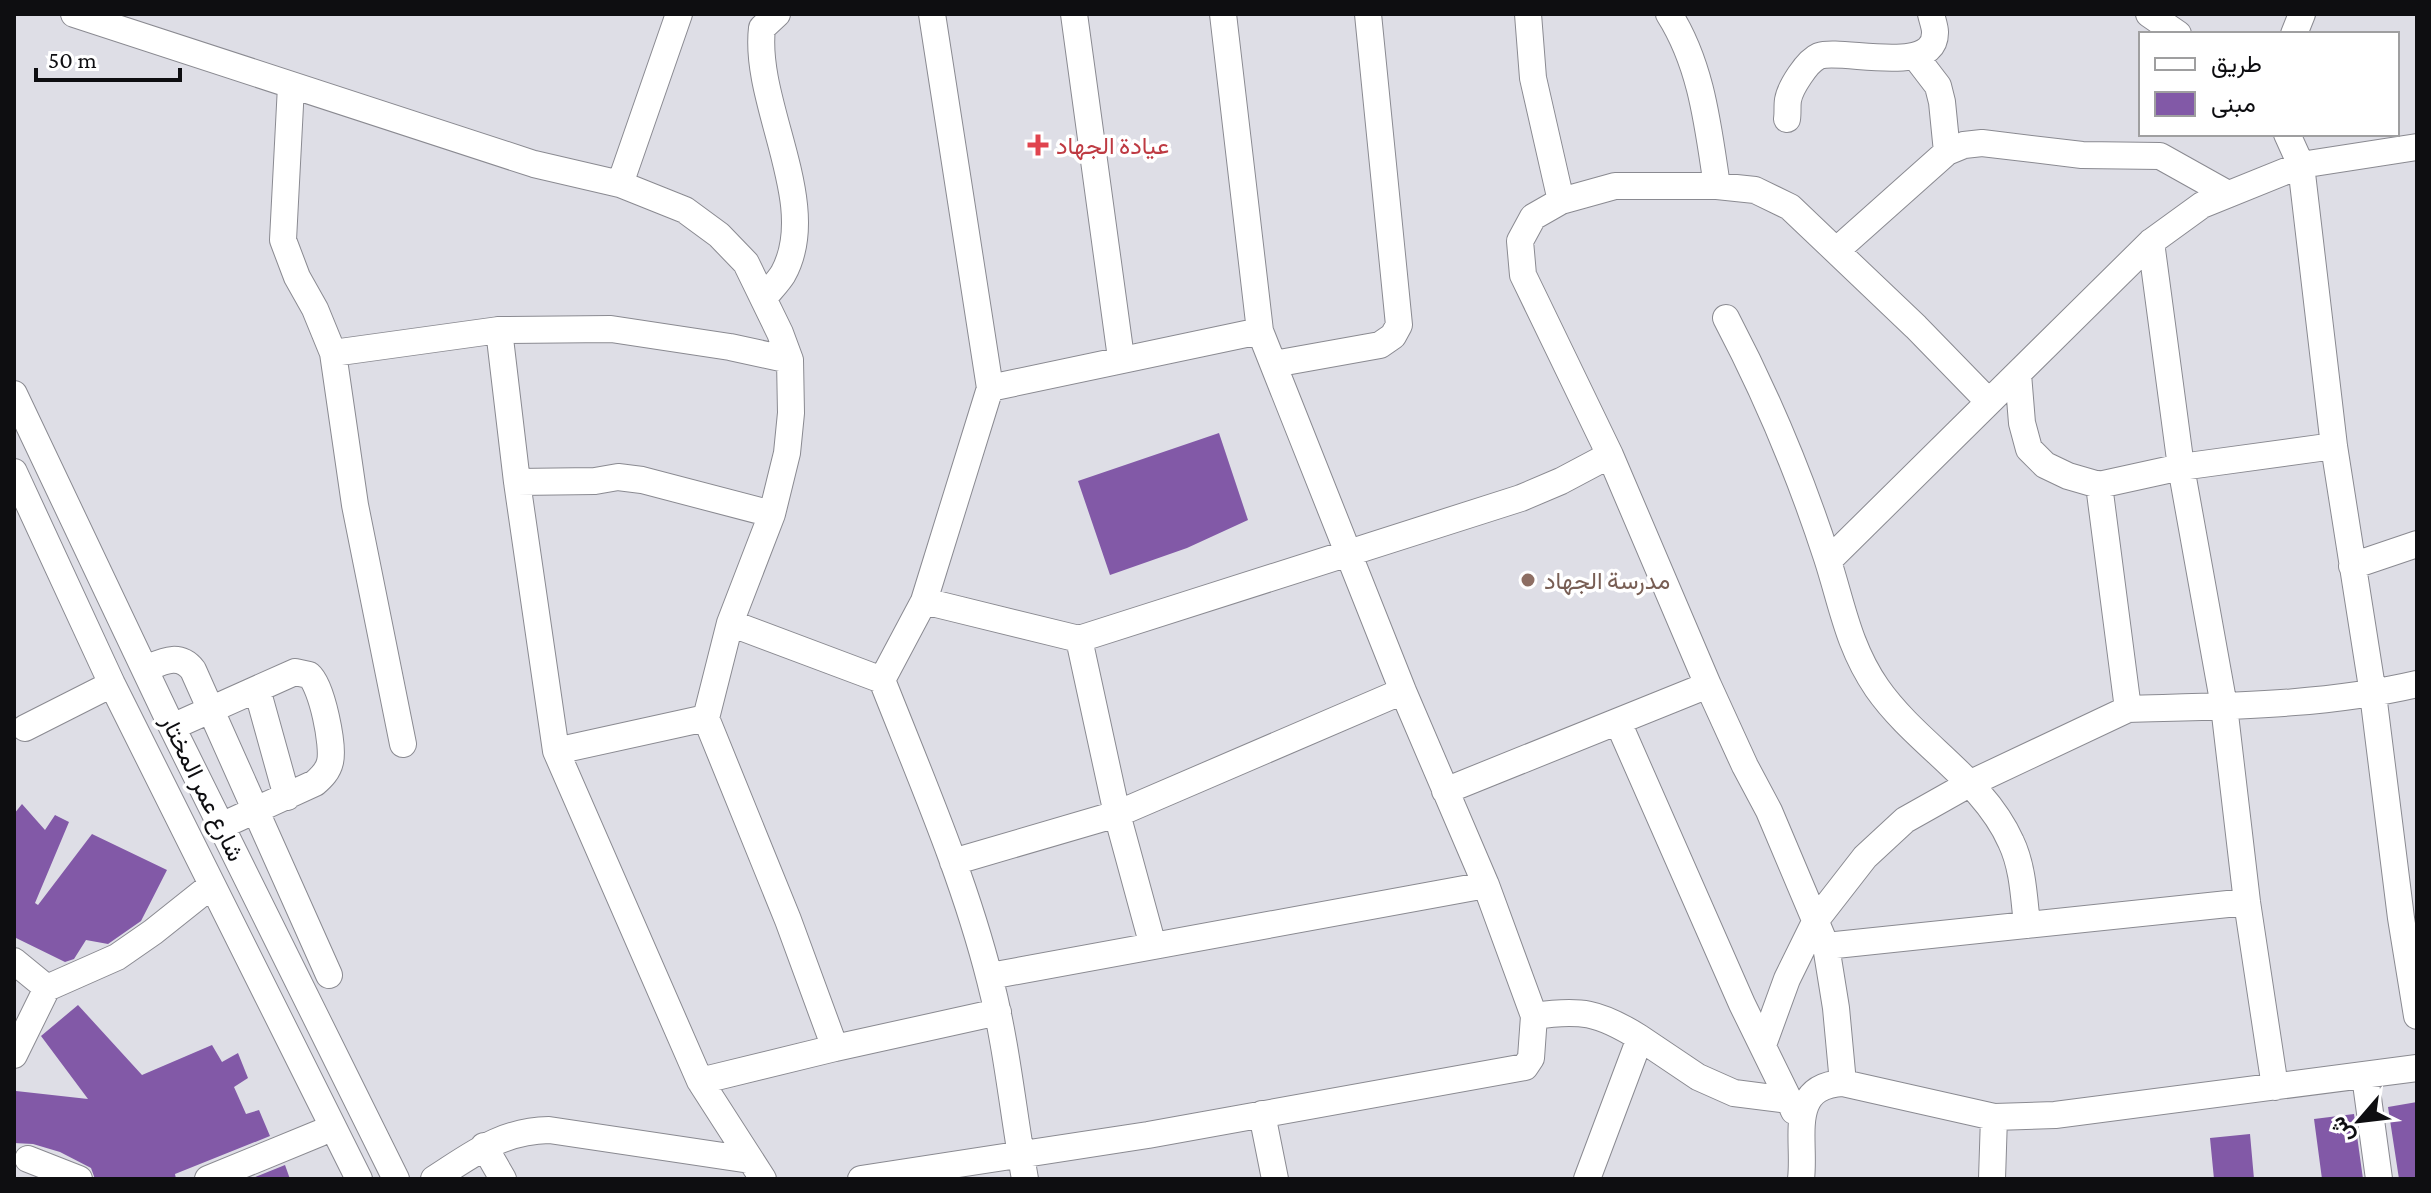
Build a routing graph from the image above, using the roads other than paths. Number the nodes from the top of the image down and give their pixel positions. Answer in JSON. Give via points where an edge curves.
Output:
{"nodes":[{"id":1,"x":679,"y":14,"type":"edge"},
{"id":2,"x":777,"y":14,"type":"edge"},
{"id":3,"x":932,"y":14,"type":"edge"},
{"id":4,"x":1074,"y":14,"type":"edge"},
{"id":5,"x":1223,"y":14,"type":"edge"},
{"id":6,"x":1368,"y":14,"type":"edge"},
{"id":7,"x":1528,"y":14,"type":"edge"},
{"id":8,"x":1669,"y":14,"type":"edge"},
{"id":9,"x":1931,"y":14,"type":"edge"},
{"id":10,"x":2149,"y":14,"type":"edge"},
{"id":11,"x":84,"y":16,"type":"edge"},
{"id":12,"x":2175,"y":32,"type":"edge"},
{"id":13,"x":1915,"y":56,"type":"junction"},
{"id":14,"x":291,"y":86,"type":"junction"},
{"id":15,"x":1787,"y":119,"type":"dead end"},
{"id":16,"x":2288,"y":136,"type":"edge"},
{"id":17,"x":2417,"y":147,"type":"edge"},
{"id":18,"x":1947,"y":152,"type":"junction"},
{"id":19,"x":2301,"y":165,"type":"junction"},
{"id":20,"x":620,"y":184,"type":"junction"},
{"id":21,"x":1717,"y":186,"type":"junction"},
{"id":22,"x":2228,"y":194,"type":"junction"},
{"id":23,"x":1561,"y":201,"type":"junction"},
{"id":24,"x":2151,"y":242,"type":"junction"},
{"id":25,"x":1837,"y":250,"type":"junction"},
{"id":26,"x":764,"y":298,"type":"junction"},
{"id":27,"x":1726,"y":318,"type":"dead end"},
{"id":28,"x":499,"y":330,"type":"junction"},
{"id":29,"x":1260,"y":331,"type":"junction"},
{"id":30,"x":333,"y":353,"type":"junction"},
{"id":31,"x":1121,"y":358,"type":"junction"},
{"id":32,"x":790,"y":360,"type":"junction"},
{"id":33,"x":1274,"y":364,"type":"junction"},
{"id":34,"x":2018,"y":374,"type":"junction"},
{"id":35,"x":990,"y":388,"type":"junction"},
{"id":36,"x":14,"y":394,"type":"edge"},
{"id":37,"x":1989,"y":402,"type":"junction"},
{"id":38,"x":2334,"y":446,"type":"junction"},
{"id":39,"x":1610,"y":455,"type":"junction"},
{"id":40,"x":2181,"y":467,"type":"junction"},
{"id":41,"x":517,"y":482,"type":"junction"},
{"id":42,"x":2099,"y":485,"type":"junction"},
{"id":43,"x":17,"y":487,"type":"edge"},
{"id":44,"x":772,"y":514,"type":"junction"},
{"id":45,"x":2417,"y":544,"type":"edge"},
{"id":46,"x":1350,"y":552,"type":"junction"},
{"id":47,"x":1828,"y":561,"type":"junction"},
{"id":48,"x":2352,"y":566,"type":"junction"},
{"id":49,"x":924,"y":601,"type":"junction"},
{"id":50,"x":730,"y":623,"type":"junction"},
{"id":51,"x":1079,"y":639,"type":"junction"},
{"id":52,"x":145,"y":669,"type":"junction"},
{"id":53,"x":882,"y":680,"type":"junction"},
{"id":54,"x":112,"y":684,"type":"junction"},
{"id":55,"x":2417,"y":684,"type":"edge"},
{"id":56,"x":1708,"y":685,"type":"junction"},
{"id":57,"x":257,"y":689,"type":"junction"},
{"id":58,"x":1403,"y":691,"type":"junction"},
{"id":59,"x":2373,"y":694,"type":"junction"},
{"id":60,"x":2224,"y":706,"type":"junction"},
{"id":61,"x":211,"y":709,"type":"junction"},
{"id":62,"x":2128,"y":709,"type":"junction"},
{"id":63,"x":706,"y":718,"type":"junction"},
{"id":64,"x":1618,"y":722,"type":"junction"},
{"id":65,"x":172,"y":727,"type":"junction"},
{"id":66,"x":18,"y":732,"type":"edge"},
{"id":67,"x":403,"y":744,"type":"dead end"},
{"id":68,"x":556,"y":751,"type":"junction"},
{"id":69,"x":1969,"y":784,"type":"junction"},
{"id":70,"x":1445,"y":791,"type":"junction"},
{"id":71,"x":287,"y":797,"type":"junction"},
{"id":72,"x":255,"y":809,"type":"junction"},
{"id":73,"x":1117,"y":814,"type":"junction"},
{"id":74,"x":221,"y":826,"type":"junction"},
{"id":75,"x":953,"y":862,"type":"junction"},
{"id":76,"x":1486,"y":885,"type":"junction"},
{"id":77,"x":207,"y":889,"type":"junction"},
{"id":78,"x":289,"y":889,"type":"junction"},
{"id":79,"x":2247,"y":902,"type":"junction"},
{"id":80,"x":259,"y":903,"type":"junction"},
{"id":81,"x":2409,"y":917,"type":"edge"},
{"id":82,"x":1816,"y":920,"type":"junction"},
{"id":83,"x":2027,"y":925,"type":"junction"},
{"id":84,"x":1153,"y":946,"type":"junction"},
{"id":85,"x":1826,"y":946,"type":"junction"},
{"id":86,"x":14,"y":961,"type":"edge"},
{"id":87,"x":329,"y":975,"type":"dead end"},
{"id":88,"x":990,"y":976,"type":"junction"},
{"id":89,"x":47,"y":988,"type":"junction"},
{"id":90,"x":998,"y":1012,"type":"junction"},
{"id":91,"x":1534,"y":1016,"type":"junction"},
{"id":92,"x":2417,"y":1016,"type":"edge"},
{"id":93,"x":1640,"y":1038,"type":"junction"},
{"id":94,"x":1763,"y":1045,"type":"junction"},
{"id":95,"x":835,"y":1048,"type":"junction"},
{"id":96,"x":14,"y":1055,"type":"edge"},
{"id":97,"x":2417,"y":1068,"type":"edge"},
{"id":98,"x":2365,"y":1076,"type":"junction"},
{"id":99,"x":700,"y":1081,"type":"junction"},
{"id":100,"x":1843,"y":1083,"type":"junction"},
{"id":101,"x":2275,"y":1087,"type":"junction"},
{"id":102,"x":1789,"y":1100,"type":"junction"},
{"id":103,"x":364,"y":1113,"type":"junction"},
{"id":104,"x":1262,"y":1114,"type":"junction"},
{"id":105,"x":1994,"y":1117,"type":"junction"},
{"id":106,"x":1802,"y":1129,"type":"junction"},
{"id":107,"x":327,"y":1131,"type":"junction"},
{"id":108,"x":484,"y":1146,"type":"junction"},
{"id":109,"x":28,"y":1159,"type":"dead end"},
{"id":110,"x":1023,"y":1167,"type":"edge"},
{"id":111,"x":756,"y":1169,"type":"edge"},
{"id":112,"x":79,"y":1179,"type":"edge"},
{"id":113,"x":208,"y":1179,"type":"edge"},
{"id":114,"x":343,"y":1179,"type":"edge"},
{"id":115,"x":359,"y":1179,"type":"edge"},
{"id":116,"x":396,"y":1179,"type":"edge"},
{"id":117,"x":434,"y":1179,"type":"edge"},
{"id":118,"x":503,"y":1179,"type":"edge"},
{"id":119,"x":861,"y":1179,"type":"edge"},
{"id":120,"x":1275,"y":1179,"type":"edge"},
{"id":121,"x":1587,"y":1179,"type":"edge"},
{"id":122,"x":1801,"y":1179,"type":"edge"},
{"id":123,"x":1992,"y":1179,"type":"edge"},
{"id":124,"x":2379,"y":1179,"type":"edge"}],
"edges":[{"from":1,"to":20,"type":"street"},
{"from":2,"to":26,"type":"street","via":[[762,28],[759,51],[796,224],[783,275]]},
{"from":3,"to":35,"type":"street"},
{"from":4,"to":31,"type":"street"},
{"from":5,"to":29,"type":"street"},
{"from":6,"to":33,"type":"street","via":[[1399,325],[1380,345]]},
{"from":7,"to":23,"type":"street","via":[[1533,78]]},
{"from":8,"to":21,"type":"street","via":[[1704,96]]},
{"from":9,"to":13,"type":"street","via":[[1936,33],[1930,47]]},
{"from":10,"to":12,"type":"street"},
{"from":11,"to":14,"type":"street"},
{"from":13,"to":15,"type":"street","via":[[1817,57],[1788,98]]},
{"from":13,"to":18,"type":"street","via":[[1938,86]]},
{"from":14,"to":20,"type":"street","via":[[534,164]]},
{"from":14,"to":30,"type":"street","via":[[283,240]]},
{"from":16,"to":19,"type":"street"},
{"from":17,"to":19,"type":"street"},
{"from":18,"to":22,"type":"street","via":[[1982,143],[2082,155],[2160,156]]},
{"from":18,"to":25,"type":"street"},
{"from":19,"to":22,"type":"street"},
{"from":19,"to":38,"type":"street"},
{"from":20,"to":26,"type":"street","via":[[685,210],[719,235],[746,263]]},
{"from":21,"to":23,"type":"street","via":[[1615,186]]},
{"from":21,"to":25,"type":"street","via":[[1755,190],[1790,207]]},
{"from":22,"to":24,"type":"street","via":[[2202,205]]},
{"from":23,"to":39,"type":"street","via":[[1533,217],[1520,241],[1523,275]]},
{"from":24,"to":34,"type":"street"},
{"from":24,"to":40,"type":"street"},
{"from":25,"to":37,"type":"street"},
{"from":26,"to":32,"type":"street"},
{"from":27,"to":47,"type":"street","via":[[1761,386]]},
{"from":28,"to":30,"type":"street"},
{"from":28,"to":32,"type":"street","via":[[611,329]]},
{"from":28,"to":41,"type":"street"},
{"from":29,"to":31,"type":"street"},
{"from":29,"to":33,"type":"street"},
{"from":30,"to":67,"type":"street","via":[[355,505]]},
{"from":31,"to":35,"type":"street"},
{"from":32,"to":44,"type":"street","via":[[787,453]]},
{"from":33,"to":46,"type":"street"},
{"from":34,"to":37,"type":"street"},
{"from":34,"to":42,"type":"street","via":[[2029,449],[2045,465]]},
{"from":35,"to":49,"type":"street"},
{"from":36,"to":52,"type":"street","name":"شارع عمر المختار"},
{"from":37,"to":47,"type":"street"},
{"from":38,"to":40,"type":"street"},
{"from":38,"to":48,"type":"street"},
{"from":39,"to":46,"type":"street","via":[[1521,498]]},
{"from":39,"to":56,"type":"street"},
{"from":40,"to":42,"type":"street"},
{"from":40,"to":60,"type":"street"},
{"from":41,"to":44,"type":"street","via":[[642,480]]},
{"from":41,"to":68,"type":"street"},
{"from":42,"to":62,"type":"street"},
{"from":43,"to":54,"type":"street","name":"شارع عمر المختار"},
{"from":44,"to":50,"type":"street"},
{"from":45,"to":48,"type":"street"},
{"from":46,"to":51,"type":"street"},
{"from":46,"to":58,"type":"street"},
{"from":47,"to":69,"type":"street","via":[[1847,632],[1876,687],[1915,734]]},
{"from":48,"to":59,"type":"street"},
{"from":49,"to":51,"type":"street"},
{"from":49,"to":53,"type":"street"},
{"from":50,"to":53,"type":"street"},
{"from":50,"to":63,"type":"street"},
{"from":51,"to":73,"type":"street"},
{"from":52,"to":61,"type":"street","via":[[173,659],[185,662]]},
{"from":52,"to":65,"type":"street","name":"شارع عمر المختار"},
{"from":53,"to":75,"type":"street"},
{"from":54,"to":66,"type":"street"},
{"from":54,"to":77,"type":"street","name":"شارع عمر المختار"},
{"from":55,"to":59,"type":"street"},
{"from":56,"to":64,"type":"street"},
{"from":56,"to":82,"type":"street"},
{"from":57,"to":61,"type":"street"},
{"from":57,"to":71,"type":"street"},
{"from":57,"to":71,"type":"street","via":[[295,672],[309,675],[319,687],[332,753],[329,767],[315,783]]},
{"from":58,"to":70,"type":"street"},
{"from":58,"to":73,"type":"street"},
{"from":59,"to":60,"type":"street"},
{"from":59,"to":81,"type":"street"},
{"from":60,"to":62,"type":"street"},
{"from":60,"to":79,"type":"street"},
{"from":61,"to":65,"type":"street"},
{"from":61,"to":72,"type":"street"},
{"from":62,"to":69,"type":"street"},
{"from":63,"to":68,"type":"street"},
{"from":63,"to":95,"type":"street"},
{"from":64,"to":70,"type":"street"},
{"from":64,"to":94,"type":"street"},
{"from":65,"to":74,"type":"street","name":"شارع عمر المختار"},
{"from":68,"to":99,"type":"street"},
{"from":69,"to":82,"type":"street","via":[[1905,820],[1865,857]]},
{"from":69,"to":83,"type":"street","via":[[1993,809],[2012,844]]},
{"from":70,"to":76,"type":"street"},
{"from":71,"to":72,"type":"street"},
{"from":72,"to":74,"type":"street"},
{"from":72,"to":78,"type":"street"},
{"from":73,"to":75,"type":"street"},
{"from":73,"to":84,"type":"street"},
{"from":74,"to":80,"type":"street","name":"شارع عمر المختار"},
{"from":75,"to":88,"type":"street"},
{"from":76,"to":84,"type":"street"},
{"from":76,"to":91,"type":"street"},
{"from":77,"to":89,"type":"street","via":[[117,957]]},
{"from":77,"to":107,"type":"street","name":"شارع عمر المختار"},
{"from":78,"to":80,"type":"street"},
{"from":78,"to":87,"type":"street"},
{"from":79,"to":83,"type":"street"},
{"from":79,"to":101,"type":"street"},
{"from":80,"to":103,"type":"street","name":"شارع عمر المختار"},
{"from":81,"to":92,"type":"street"},
{"from":82,"to":85,"type":"street"},
{"from":82,"to":94,"type":"street"},
{"from":83,"to":85,"type":"street"},
{"from":84,"to":88,"type":"street"},
{"from":85,"to":100,"type":"street"},
{"from":86,"to":89,"type":"street"},
{"from":88,"to":90,"type":"street"},
{"from":89,"to":96,"type":"street"},
{"from":90,"to":95,"type":"street"},
{"from":90,"to":110,"type":"street"},
{"from":91,"to":93,"type":"street","via":[[1586,1013]]},
{"from":91,"to":104,"type":"street","via":[[1531,1058],[1525,1067]]},
{"from":93,"to":102,"type":"street","via":[[1734,1093]]},
{"from":93,"to":121,"type":"street"},
{"from":94,"to":102,"type":"street"},
{"from":95,"to":99,"type":"street"},
{"from":97,"to":98,"type":"street"},
{"from":98,"to":101,"type":"street"},
{"from":98,"to":124,"type":"street"},
{"from":99,"to":111,"type":"street"},
{"from":100,"to":105,"type":"street"},
{"from":100,"to":106,"type":"street","via":[[1820,1088],[1811,1096],[1804,1105]]},
{"from":101,"to":105,"type":"street","via":[[2055,1115]]},
{"from":102,"to":106,"type":"street"},
{"from":103,"to":107,"type":"street"},
{"from":103,"to":116,"type":"street","name":"شارع عمر المختار"},
{"from":104,"to":110,"type":"street"},
{"from":104,"to":120,"type":"street"},
{"from":105,"to":123,"type":"street"},
{"from":106,"to":122,"type":"street"},
{"from":107,"to":113,"type":"street"},
{"from":107,"to":114,"type":"street"},
{"from":107,"to":115,"type":"street"},
{"from":108,"to":111,"type":"street","via":[[526,1130],[549,1130]]},
{"from":108,"to":117,"type":"street"},
{"from":108,"to":118,"type":"street"},
{"from":109,"to":112,"type":"street"},
{"from":110,"to":119,"type":"street"}]}
